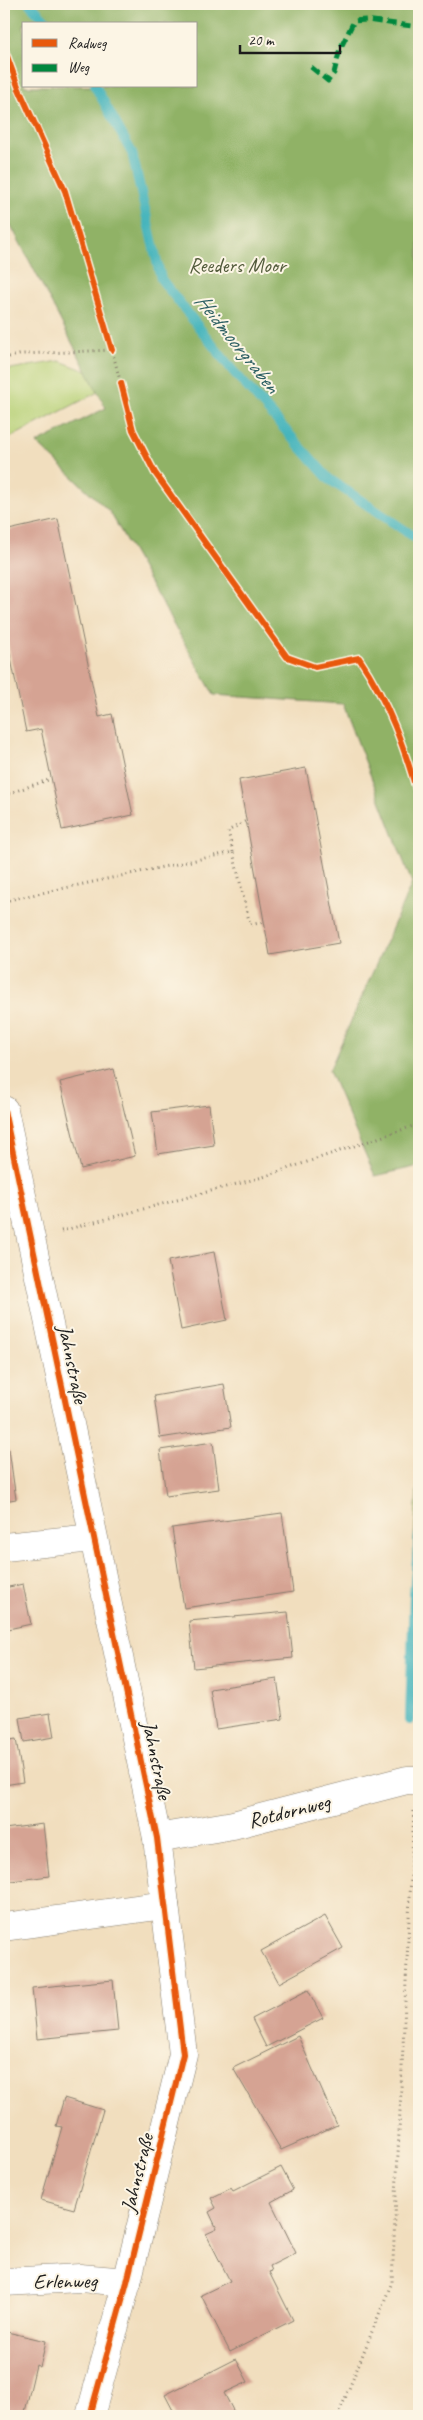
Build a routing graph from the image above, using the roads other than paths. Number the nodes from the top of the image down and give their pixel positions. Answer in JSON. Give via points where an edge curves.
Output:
{"nodes":[{"id":1,"x":4,"y":1110,"type":"edge"},
{"id":2,"x":93,"y":1538,"type":"junction"},
{"id":3,"x":4,"y":1547,"type":"edge"},
{"id":4,"x":417,"y":1780,"type":"edge"},
{"id":5,"x":157,"y":1838,"type":"junction"},
{"id":6,"x":165,"y":1905,"type":"junction"},
{"id":7,"x":4,"y":1927,"type":"edge"},
{"id":8,"x":4,"y":2282,"type":"edge"},
{"id":9,"x":127,"y":2282,"type":"junction"},
{"id":10,"x":90,"y":2416,"type":"edge"}],
"edges":[{"from":1,"to":2,"type":"street","name":"Jahnstraße"},
{"from":2,"to":3,"type":"street"},
{"from":2,"to":5,"type":"street","name":"Jahnstraße"},
{"from":4,"to":5,"type":"street","name":"Rotdornweg","via":[[233,1825]]},
{"from":5,"to":6,"type":"street","name":"Jahnstraße"},
{"from":6,"to":7,"type":"street"},
{"from":6,"to":9,"type":"street","name":"Jahnstraße","via":[[183,2054]]},
{"from":8,"to":9,"type":"street","name":"Erlenweg","via":[[80,2278]]},
{"from":9,"to":10,"type":"street","name":"Jahnstraße"}]}
